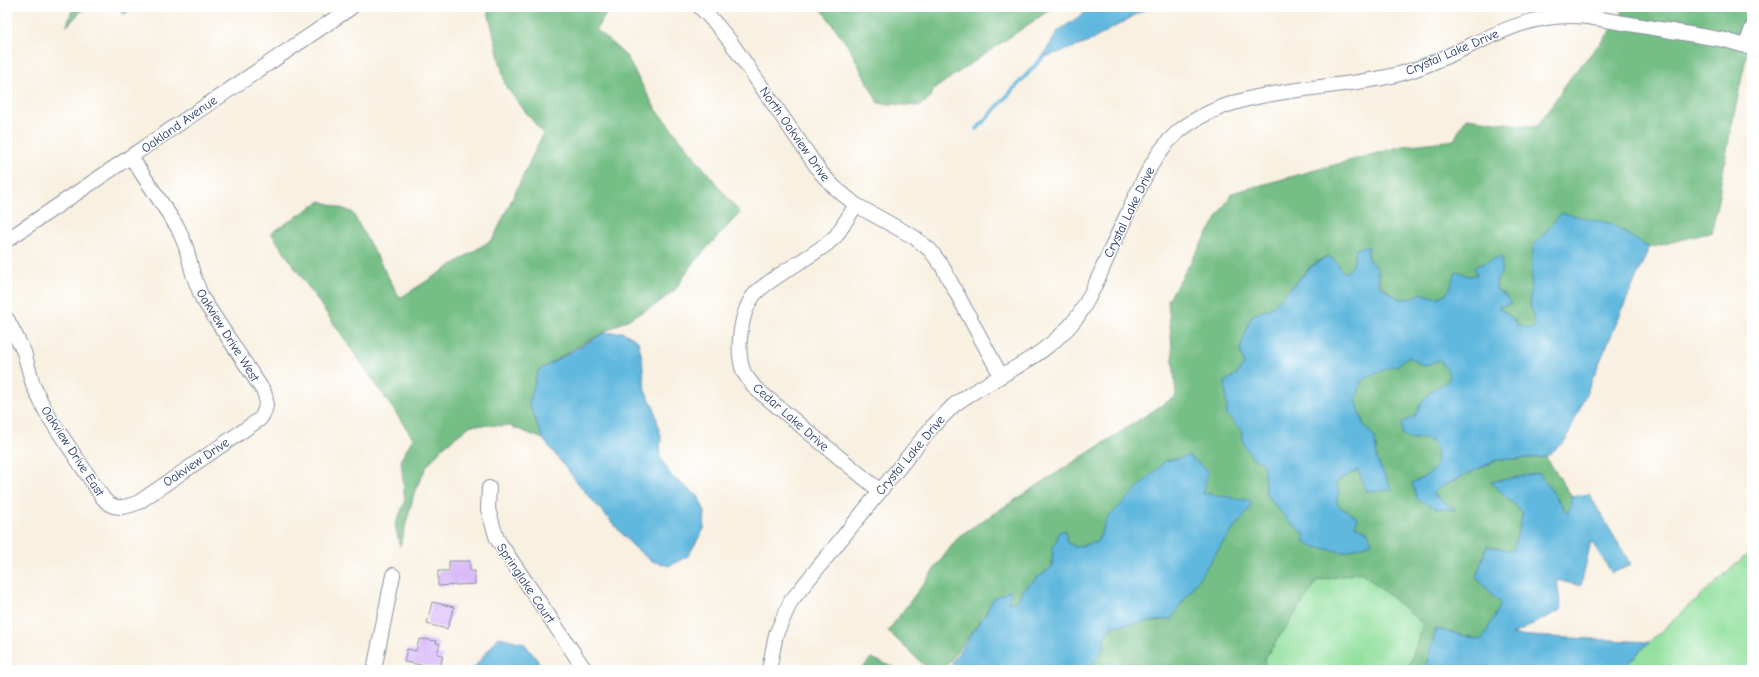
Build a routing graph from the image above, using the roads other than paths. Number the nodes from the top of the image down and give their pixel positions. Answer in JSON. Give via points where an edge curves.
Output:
{"nodes":[{"id":1,"x":352,"y":7,"type":"edge"},
{"id":2,"x":700,"y":7,"type":"edge"},
{"id":3,"x":1752,"y":28,"type":"edge"},
{"id":4,"x":1749,"y":47,"type":"edge"},
{"id":5,"x":131,"y":157,"type":"junction"},
{"id":6,"x":856,"y":205,"type":"junction"},
{"id":7,"x":7,"y":240,"type":"edge"},
{"id":8,"x":7,"y":319,"type":"edge"},
{"id":9,"x":1001,"y":376,"type":"junction"},
{"id":10,"x":266,"y":408,"type":"joint"},
{"id":11,"x":489,"y":488,"type":"dead end"},
{"id":12,"x":880,"y":491,"type":"junction"},
{"id":13,"x":120,"y":508,"type":"joint"},
{"id":14,"x":393,"y":575,"type":"dead end"},
{"id":15,"x":374,"y":670,"type":"edge"},
{"id":16,"x":585,"y":670,"type":"edge"},
{"id":17,"x":769,"y":670,"type":"edge"}],
"edges":[{"from":1,"to":5,"type":"street","name":"Oakland Avenue"},
{"from":2,"to":6,"type":"street","name":"North Oakview Drive","via":[[730,41],[821,173],[834,188]]},
{"from":3,"to":4,"type":"street"},
{"from":4,"to":9,"type":"street","name":"Crystal Lake Drive","via":[[1725,40],[1588,17],[1554,16],[1510,27],[1439,60],[1394,76],[1275,93],[1222,106],[1183,128],[1164,146],[1148,170],[1095,285],[1068,328],[1039,354]]},
{"from":5,"to":7,"type":"street","name":"Oakland Avenue"},
{"from":5,"to":10,"type":"street","name":"Oakview Drive West","via":[[178,228],[202,298],[264,392]]},
{"from":6,"to":9,"type":"street","name":"North Oakview Drive","via":[[914,237],[930,250],[942,266]]},
{"from":6,"to":12,"type":"street","name":"Cedar Lake Drive","via":[[836,236],[827,244],[759,290],[745,312],[739,348],[744,373],[755,388]]},
{"from":8,"to":13,"type":"street","name":"Oakview Drive East","via":[[24,352],[33,385],[47,414],[103,498],[108,504]]},
{"from":9,"to":12,"type":"street","name":"Crystal Lake Drive","via":[[964,398],[945,414],[927,432]]},
{"from":10,"to":13,"type":"street","name":"Oakview Drive","via":[[260,419],[250,426],[138,502]]},
{"from":11,"to":16,"type":"street","name":"Springlake Court","via":[[488,509],[497,539]]},
{"from":12,"to":17,"type":"street","name":"Crystal Lake Drive","via":[[792,601],[776,634]]},
{"from":14,"to":15,"type":"street"}]}
